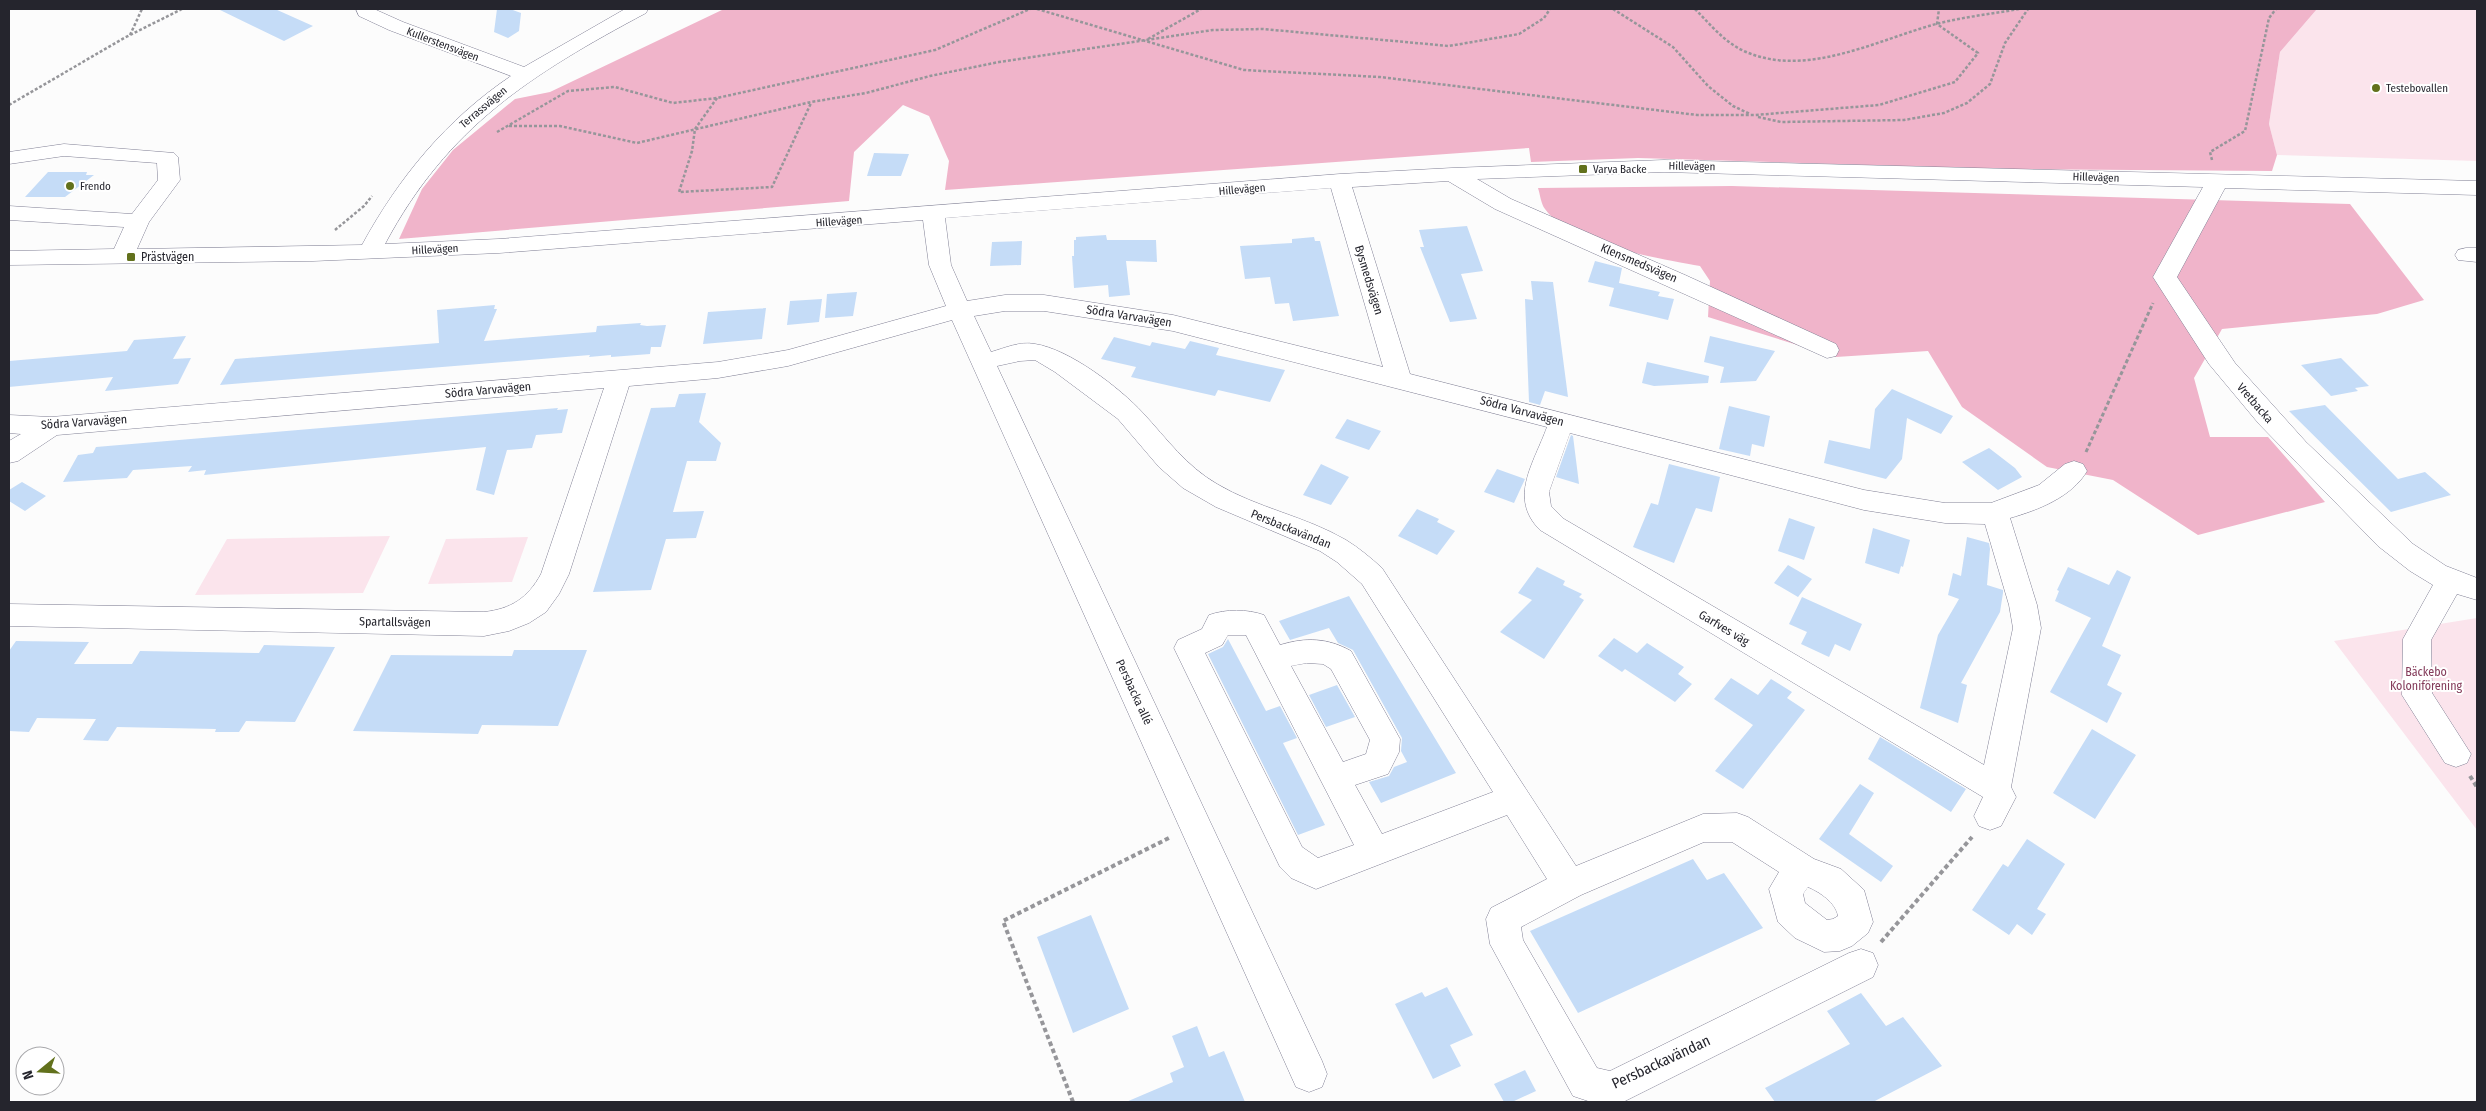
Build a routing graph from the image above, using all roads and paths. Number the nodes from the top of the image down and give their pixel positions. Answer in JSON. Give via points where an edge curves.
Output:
{"nodes":[{"id":1,"x":142,"y":9,"type":"edge"},
{"id":2,"x":182,"y":9,"type":"edge"},
{"id":3,"x":365,"y":9,"type":"edge"},
{"id":4,"x":639,"y":9,"type":"edge"},
{"id":5,"x":1030,"y":9,"type":"edge"},
{"id":6,"x":1038,"y":9,"type":"edge"},
{"id":7,"x":1201,"y":9,"type":"edge"},
{"id":8,"x":1550,"y":9,"type":"edge"},
{"id":9,"x":1613,"y":9,"type":"edge"},
{"id":10,"x":1695,"y":9,"type":"edge"},
{"id":11,"x":1939,"y":9,"type":"edge"},
{"id":12,"x":2019,"y":9,"type":"edge"},
{"id":13,"x":2028,"y":9,"type":"edge"},
{"id":14,"x":2276,"y":9,"type":"edge"},
{"id":15,"x":1937,"y":24,"type":"junction"},
{"id":16,"x":130,"y":35,"type":"junction"},
{"id":17,"x":1146,"y":40,"type":"junction"},
{"id":18,"x":524,"y":74,"type":"junction"},
{"id":19,"x":718,"y":98,"type":"junction"},
{"id":20,"x":811,"y":102,"type":"junction"},
{"id":21,"x":9,"y":105,"type":"edge"},
{"id":22,"x":509,"y":126,"type":"junction"},
{"id":23,"x":695,"y":129,"type":"junction"},
{"id":24,"x":497,"y":132,"type":"dead end"},
{"id":25,"x":9,"y":158,"type":"edge"},
{"id":26,"x":1452,"y":174,"type":"junction"},
{"id":27,"x":2218,"y":180,"type":"junction"},
{"id":28,"x":1340,"y":181,"type":"junction"},
{"id":29,"x":2477,"y":188,"type":"edge"},
{"id":30,"x":9,"y":213,"type":"edge"},
{"id":31,"x":934,"y":214,"type":"junction"},
{"id":32,"x":138,"y":221,"type":"junction"},
{"id":33,"x":369,"y":252,"type":"junction"},
{"id":34,"x":9,"y":258,"type":"edge"},
{"id":35,"x":122,"y":258,"type":"junction"},
{"id":36,"x":2165,"y":276,"type":"junction"},
{"id":37,"x":960,"y":310,"type":"junction"},
{"id":38,"x":1827,"y":350,"type":"dead end"},
{"id":39,"x":983,"y":362,"type":"junction"},
{"id":40,"x":619,"y":379,"type":"junction"},
{"id":41,"x":1398,"y":379,"type":"junction"},
{"id":42,"x":1562,"y":421,"type":"junction"},
{"id":43,"x":9,"y":424,"type":"edge"},
{"id":44,"x":51,"y":426,"type":"junction"},
{"id":45,"x":9,"y":454,"type":"edge"},
{"id":46,"x":2074,"y":471,"type":"joint"},
{"id":47,"x":1995,"y":512,"type":"junction"},
{"id":48,"x":2450,"y":581,"type":"junction"},
{"id":49,"x":2477,"y":589,"type":"edge"},
{"id":50,"x":9,"y":615,"type":"edge"},
{"id":51,"x":1272,"y":660,"type":"junction"},
{"id":52,"x":2456,"y":754,"type":"dead end"},
{"id":53,"x":1334,"y":778,"type":"junction"},
{"id":54,"x":1514,"y":798,"type":"junction"},
{"id":55,"x":1993,"y":802,"type":"junction"},
{"id":56,"x":1170,"y":838,"type":"dead end"},
{"id":57,"x":1374,"y":852,"type":"junction"},
{"id":58,"x":1803,"y":870,"type":"dead end"},
{"id":59,"x":1569,"y":884,"type":"junction"},
{"id":60,"x":1861,"y":965,"type":"joint"},
{"id":61,"x":1309,"y":1074,"type":"dead end"},
{"id":62,"x":1073,"y":1102,"type":"edge"}],
"edges":[{"from":1,"to":16,"type":"path"},
{"from":2,"to":16,"type":"path"},
{"from":3,"to":18,"type":"street","name":"Kullerstensvägen","via":[[396,26]]},
{"from":4,"to":18,"type":"street","name":"Terrassvägen"},
{"from":5,"to":19,"type":"path","via":[[935,50]]},
{"from":6,"to":15,"type":"path","via":[[1244,70],[1380,77],[1697,115],[1755,115],[1880,105],[1955,82],[1978,53]]},
{"from":7,"to":17,"type":"path"},
{"from":8,"to":17,"type":"path","via":[[1544,18],[1519,34],[1500,40],[1449,46],[1263,29],[1212,30]]},
{"from":9,"to":13,"type":"path","via":[[1673,47],[1708,86],[1733,106],[1751,115],[1781,122],[1904,120],[1944,113],[1967,103],[1990,84],[2005,43]]},
{"from":10,"to":15,"type":"path","via":[[1724,39],[1750,54],[1782,60],[1848,52]]},
{"from":11,"to":15,"type":"path"},
{"from":12,"to":15,"type":"path"},
{"from":14,"to":27,"type":"path","via":[[2269,18],[2245,130],[2210,152]]},
{"from":16,"to":21,"type":"path"},
{"from":17,"to":20,"type":"path","via":[[999,62],[866,93]]},
{"from":18,"to":33,"type":"street","name":"Terrassvägen","via":[[470,116],[433,154],[403,193]]},
{"from":19,"to":22,"type":"path","via":[[673,103],[615,86],[568,91]]},
{"from":19,"to":23,"type":"path"},
{"from":20,"to":23,"type":"path"},
{"from":20,"to":23,"type":"path","via":[[772,187],[679,192],[692,151]]},
{"from":22,"to":23,"type":"path","via":[[560,126],[636,143]]},
{"from":22,"to":24,"type":"path"},
{"from":25,"to":32,"type":"street","via":[[64,150],[167,157],[169,180]]},
{"from":26,"to":27,"type":"street","name":"Hillevägen","via":[[1664,166]]},
{"from":26,"to":28,"type":"street","name":"Hillevägen"},
{"from":26,"to":38,"type":"street","name":"Klensmedsvägen","via":[[1503,204]]},
{"from":27,"to":29,"type":"street","name":"Hillevägen"},
{"from":27,"to":36,"type":"street"},
{"from":28,"to":31,"type":"street","name":"Hillevägen"},
{"from":28,"to":41,"type":"street","name":"Bysmedsvägen"},
{"from":30,"to":32,"type":"street"},
{"from":31,"to":33,"type":"street","name":"Hillevägen","via":[[499,246]]},
{"from":31,"to":37,"type":"street","via":[[940,265]]},
{"from":32,"to":35,"type":"street"},
{"from":33,"to":35,"type":"street","name":"Hillevägen"},
{"from":34,"to":35,"type":"street","name":"Hillevägen"},
{"from":36,"to":46,"type":"path","via":[[2084,456]]},
{"from":36,"to":48,"type":"street","name":"Vretbacka","via":[[2225,367],[2278,430],[2396,547],[2419,566]]},
{"from":37,"to":39,"type":"street","name":"Persbacka allé"},
{"from":37,"to":40,"type":"street","name":"Södra Varvavägen","via":[[859,340],[757,365]]},
{"from":37,"to":41,"type":"street","name":"Södra Varvavägen","via":[[1025,302],[1173,323]]},
{"from":39,"to":54,"type":"street","name":"Persbackavändan","via":[[1024,353],[1042,354],[1118,404],[1159,452],[1198,486],[1232,505],[1329,543],[1357,562],[1372,576]]},
{"from":39,"to":61,"type":"street","name":"Persbacka allé"},
{"from":40,"to":44,"type":"street","name":"Södra Varvavägen"},
{"from":40,"to":50,"type":"street","name":"Spartallsvägen","via":[[555,574],[545,594],[519,616],[484,624]]},
{"from":41,"to":42,"type":"street","name":"Södra Varvavägen"},
{"from":42,"to":47,"type":"street","name":"Södra Varvavägen","via":[[1864,500],[1939,513]]},
{"from":42,"to":55,"type":"street","name":"Garfves väg","via":[[1536,492],[1536,502],[1544,518]]},
{"from":43,"to":44,"type":"street","name":"Södra Varvavägen"},
{"from":44,"to":45,"type":"street"},
{"from":46,"to":47,"type":"street","name":"Södra Varvavägen","via":[[2049,492]]},
{"from":47,"to":55,"type":"street","via":[[2027,628]]},
{"from":48,"to":49,"type":"street","name":"Vretbacka"},
{"from":48,"to":52,"type":"street","via":[[2417,639],[2417,695]]},
{"from":51,"to":53,"type":"street"},
{"from":51,"to":53,"type":"street","via":[[1296,652],[1329,652],[1341,660],[1384,739],[1384,752],[1377,764]]},
{"from":51,"to":57,"type":"street","via":[[1254,624],[1219,623],[1212,637],[1188,648],[1291,857],[1316,874]]},
{"from":53,"to":57,"type":"street"},
{"from":54,"to":57,"type":"street"},
{"from":54,"to":59,"type":"street","name":"Persbackavändan"},
{"from":55,"to":60,"type":"path"},
{"from":56,"to":62,"type":"path","via":[[1003,921]]},
{"from":58,"to":59,"type":"street","name":"Persbackavändan","via":[[1736,827],[1703,828]]},
{"from":59,"to":60,"type":"street","name":"Persbackavändan","via":[[1503,919],[1507,944],[1586,1083],[1611,1089]]}]}
